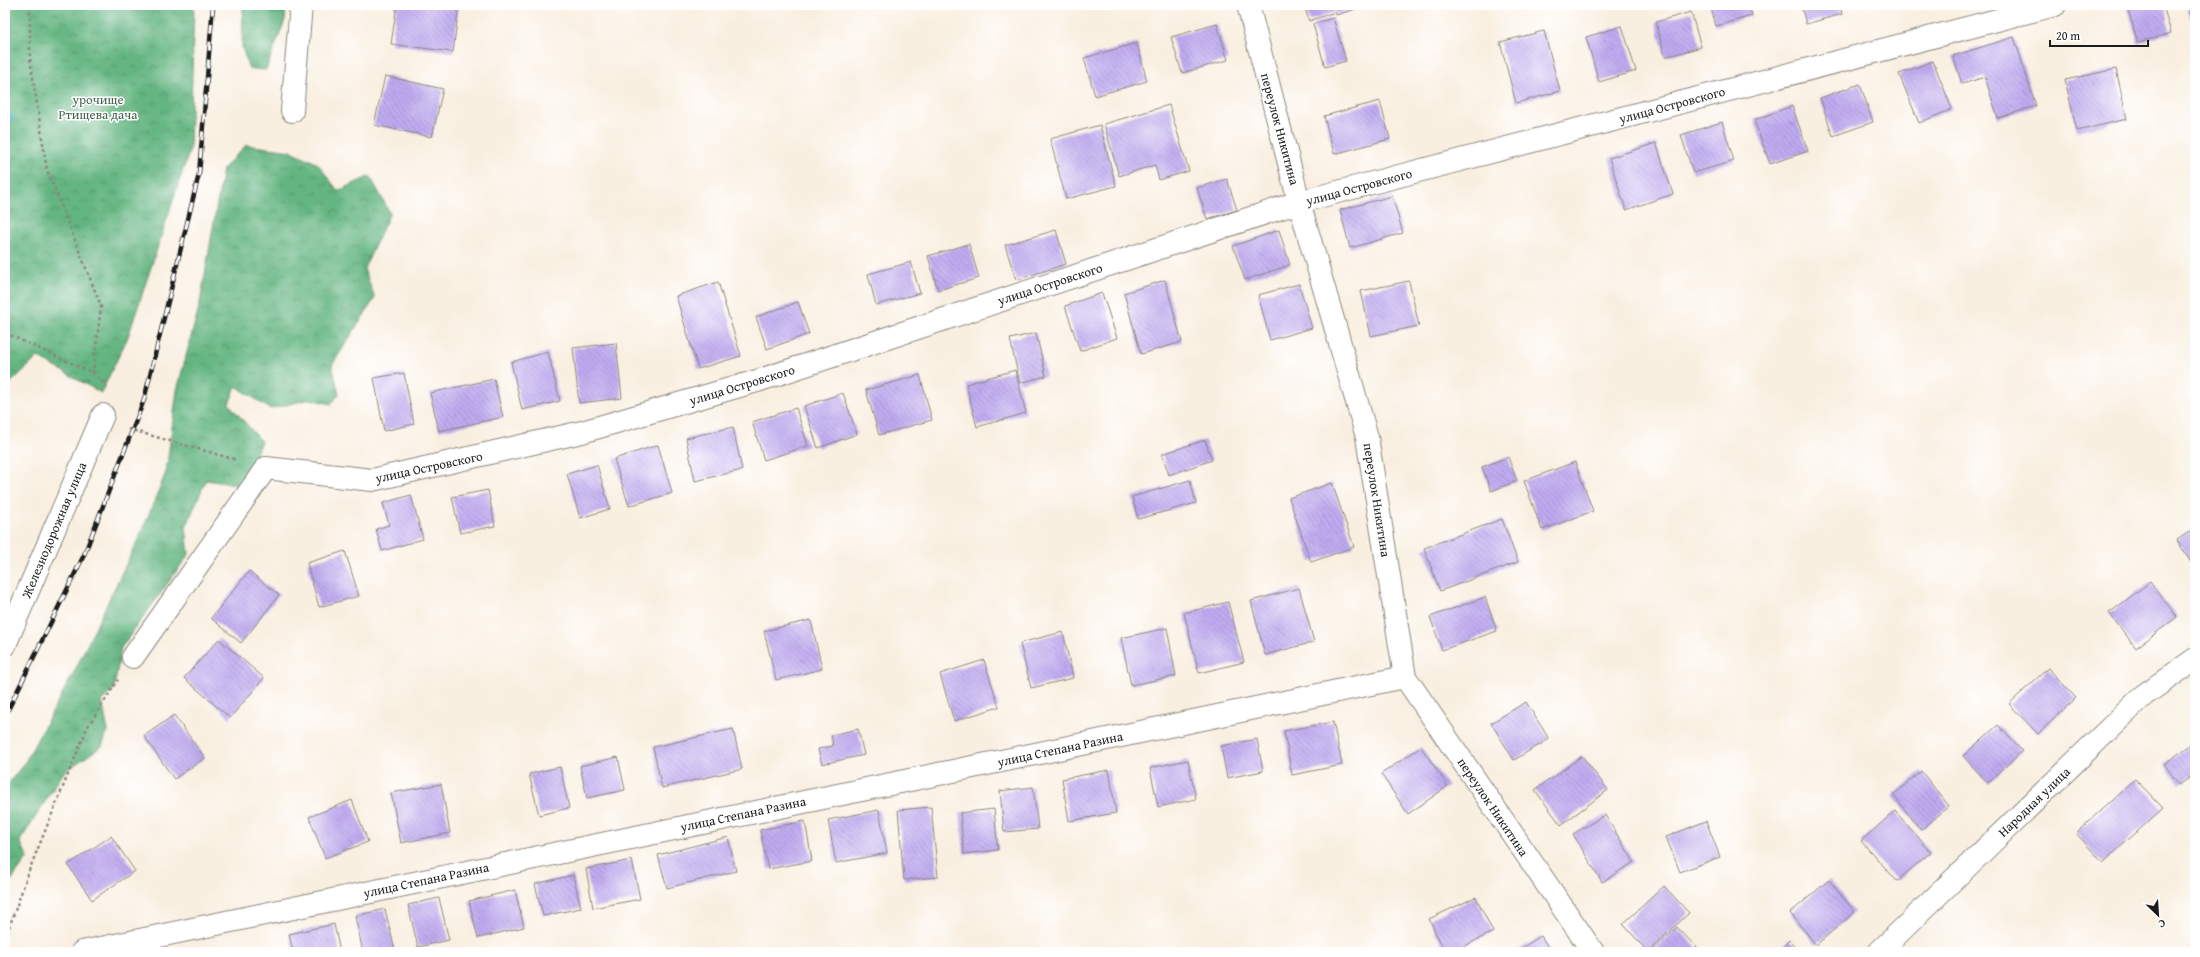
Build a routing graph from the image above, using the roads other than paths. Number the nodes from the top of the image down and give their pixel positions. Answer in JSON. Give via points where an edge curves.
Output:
{"nodes":[{"id":1,"x":301,"y":5,"type":"edge"},
{"id":2,"x":1248,"y":5,"type":"edge"},
{"id":3,"x":2056,"y":5,"type":"edge"},
{"id":4,"x":292,"y":111,"type":"dead end"},
{"id":5,"x":1299,"y":202,"type":"junction"},
{"id":6,"x":103,"y":415,"type":"road end"},
{"id":7,"x":5,"y":645,"type":"edge"},
{"id":8,"x":133,"y":657,"type":"road end"},
{"id":9,"x":2195,"y":659,"type":"edge"},
{"id":10,"x":1405,"y":677,"type":"junction"},
{"id":11,"x":82,"y":952,"type":"edge"},
{"id":12,"x":1593,"y":952,"type":"edge"},
{"id":13,"x":1879,"y":952,"type":"edge"}],
"edges":[{"from":1,"to":4,"type":"street"},
{"from":2,"to":5,"type":"street","name":"переулок Никитина"},
{"from":3,"to":5,"type":"street","name":"улица Островского"},
{"from":5,"to":8,"type":"street","name":"улица Островского","via":[[757,381],[582,432],[372,480],[266,468]]},
{"from":5,"to":10,"type":"street","name":"переулок Никитина","via":[[1367,437]]},
{"from":6,"to":7,"type":"street","name":"Железнодорожная улица"},
{"from":9,"to":13,"type":"street","name":"Народная улица","via":[[2144,695]]},
{"from":10,"to":11,"type":"street","name":"улица Степана Разина"},
{"from":10,"to":12,"type":"street","name":"переулок Никитина"}]}
